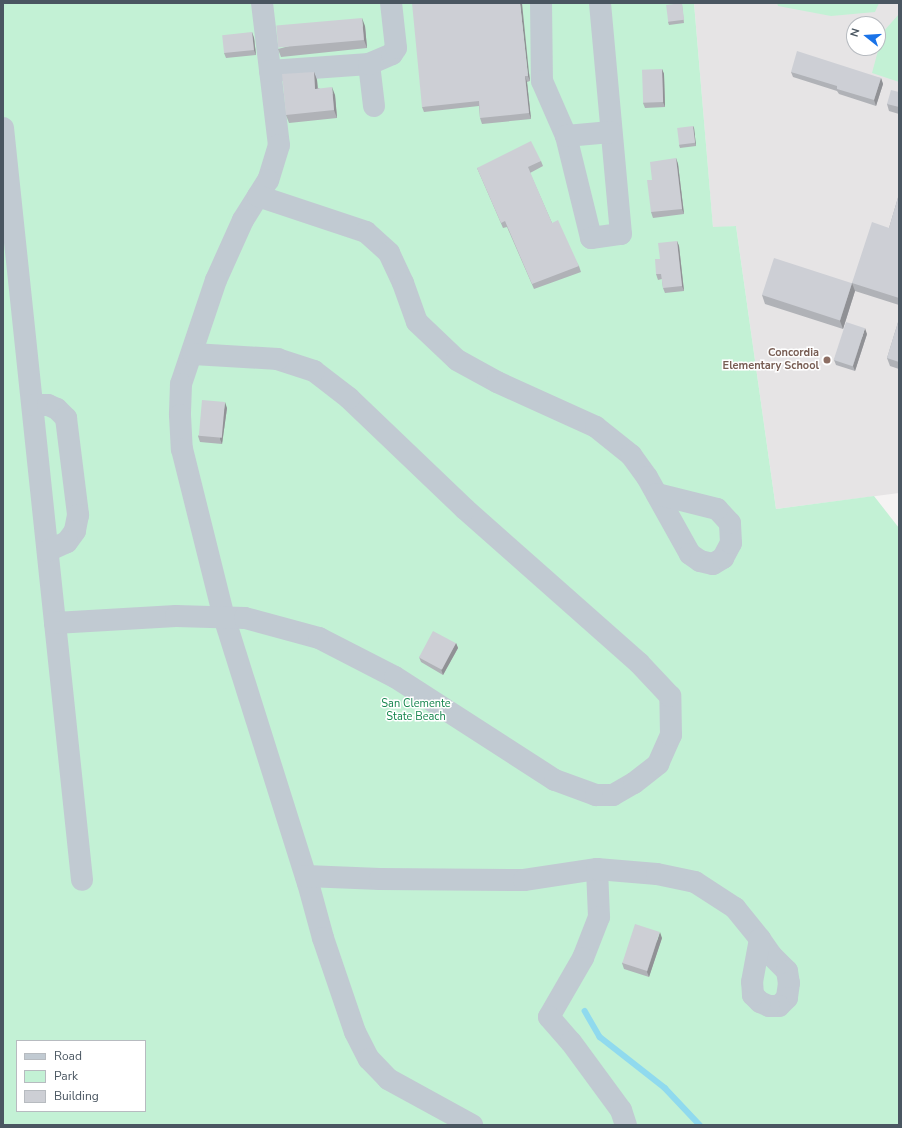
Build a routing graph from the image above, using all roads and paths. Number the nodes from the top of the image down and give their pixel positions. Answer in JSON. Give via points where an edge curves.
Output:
{"nodes":[{"id":1,"x":262,"y":3,"type":"edge"},
{"id":2,"x":391,"y":3,"type":"edge"},
{"id":3,"x":541,"y":3,"type":"edge"},
{"id":4,"x":600,"y":3,"type":"edge"},
{"id":5,"x":369,"y":64,"type":"junction"},
{"id":6,"x":270,"y":71,"type":"junction"},
{"id":7,"x":374,"y":106,"type":"dead end"},
{"id":8,"x":3,"y":128,"type":"edge"},
{"id":9,"x":611,"y":132,"type":"junction"},
{"id":10,"x":566,"y":136,"type":"junction"},
{"id":11,"x":258,"y":196,"type":"junction"},
{"id":12,"x":192,"y":354,"type":"junction"},
{"id":13,"x":33,"y":405,"type":"junction"},
{"id":14,"x":657,"y":494,"type":"dead end"},
{"id":15,"x":48,"y":551,"type":"junction"},
{"id":16,"x":224,"y":617,"type":"junction"},
{"id":17,"x":56,"y":623,"type":"junction"},
{"id":18,"x":597,"y":869,"type":"junction"},
{"id":19,"x":306,"y":876,"type":"junction"},
{"id":20,"x":82,"y":880,"type":"dead end"},
{"id":21,"x":760,"y":939,"type":"dead end"},
{"id":22,"x":472,"y":1125,"type":"edge"},
{"id":23,"x":626,"y":1125,"type":"edge"}],
"edges":[{"from":1,"to":6,"type":"lane"},
{"from":2,"to":5,"type":"lane","via":[[396,48],[392,54]]},
{"from":3,"to":10,"type":"lane","via":[[542,81]]},
{"from":4,"to":9,"type":"lane"},
{"from":5,"to":6,"type":"lane"},
{"from":5,"to":7,"type":"lane"},
{"from":6,"to":11,"type":"lane","via":[[279,145],[268,180]]},
{"from":8,"to":13,"type":"lane"},
{"from":9,"to":10,"type":"lane"},
{"from":9,"to":10,"type":"lane","via":[[621,234],[591,238]]},
{"from":11,"to":12,"type":"lane","via":[[243,220],[216,280]]},
{"from":11,"to":14,"type":"lane","via":[[366,232],[389,253],[417,322],[457,360],[497,382],[596,427],[631,455]]},
{"from":12,"to":16,"type":"lane","via":[[181,384],[182,449]]},
{"from":12,"to":16,"type":"lane","via":[[278,359],[314,371],[349,398],[465,509],[639,663],[670,696],[671,735],[658,764],[634,783],[613,795],[596,795],[555,780],[395,677],[319,638],[245,618]]},
{"from":13,"to":15,"type":"lane"},
{"from":13,"to":15,"type":"lane","via":[[48,405],[57,409],[66,418],[78,515],[75,532],[67,542]]},
{"from":15,"to":17,"type":"lane"},
{"from":16,"to":17,"type":"lane","via":[[176,616]]},
{"from":16,"to":19,"type":"lane"},
{"from":17,"to":20,"type":"lane"},
{"from":18,"to":19,"type":"lane","via":[[524,880]]},
{"from":18,"to":21,"type":"lane","via":[[657,874],[695,882],[735,908]]},
{"from":18,"to":23,"type":"lane","via":[[599,918],[583,958],[549,1017],[571,1042],[621,1110]]},
{"from":19,"to":22,"type":"lane","via":[[323,938],[355,1032],[369,1059],[388,1078]]}]}
